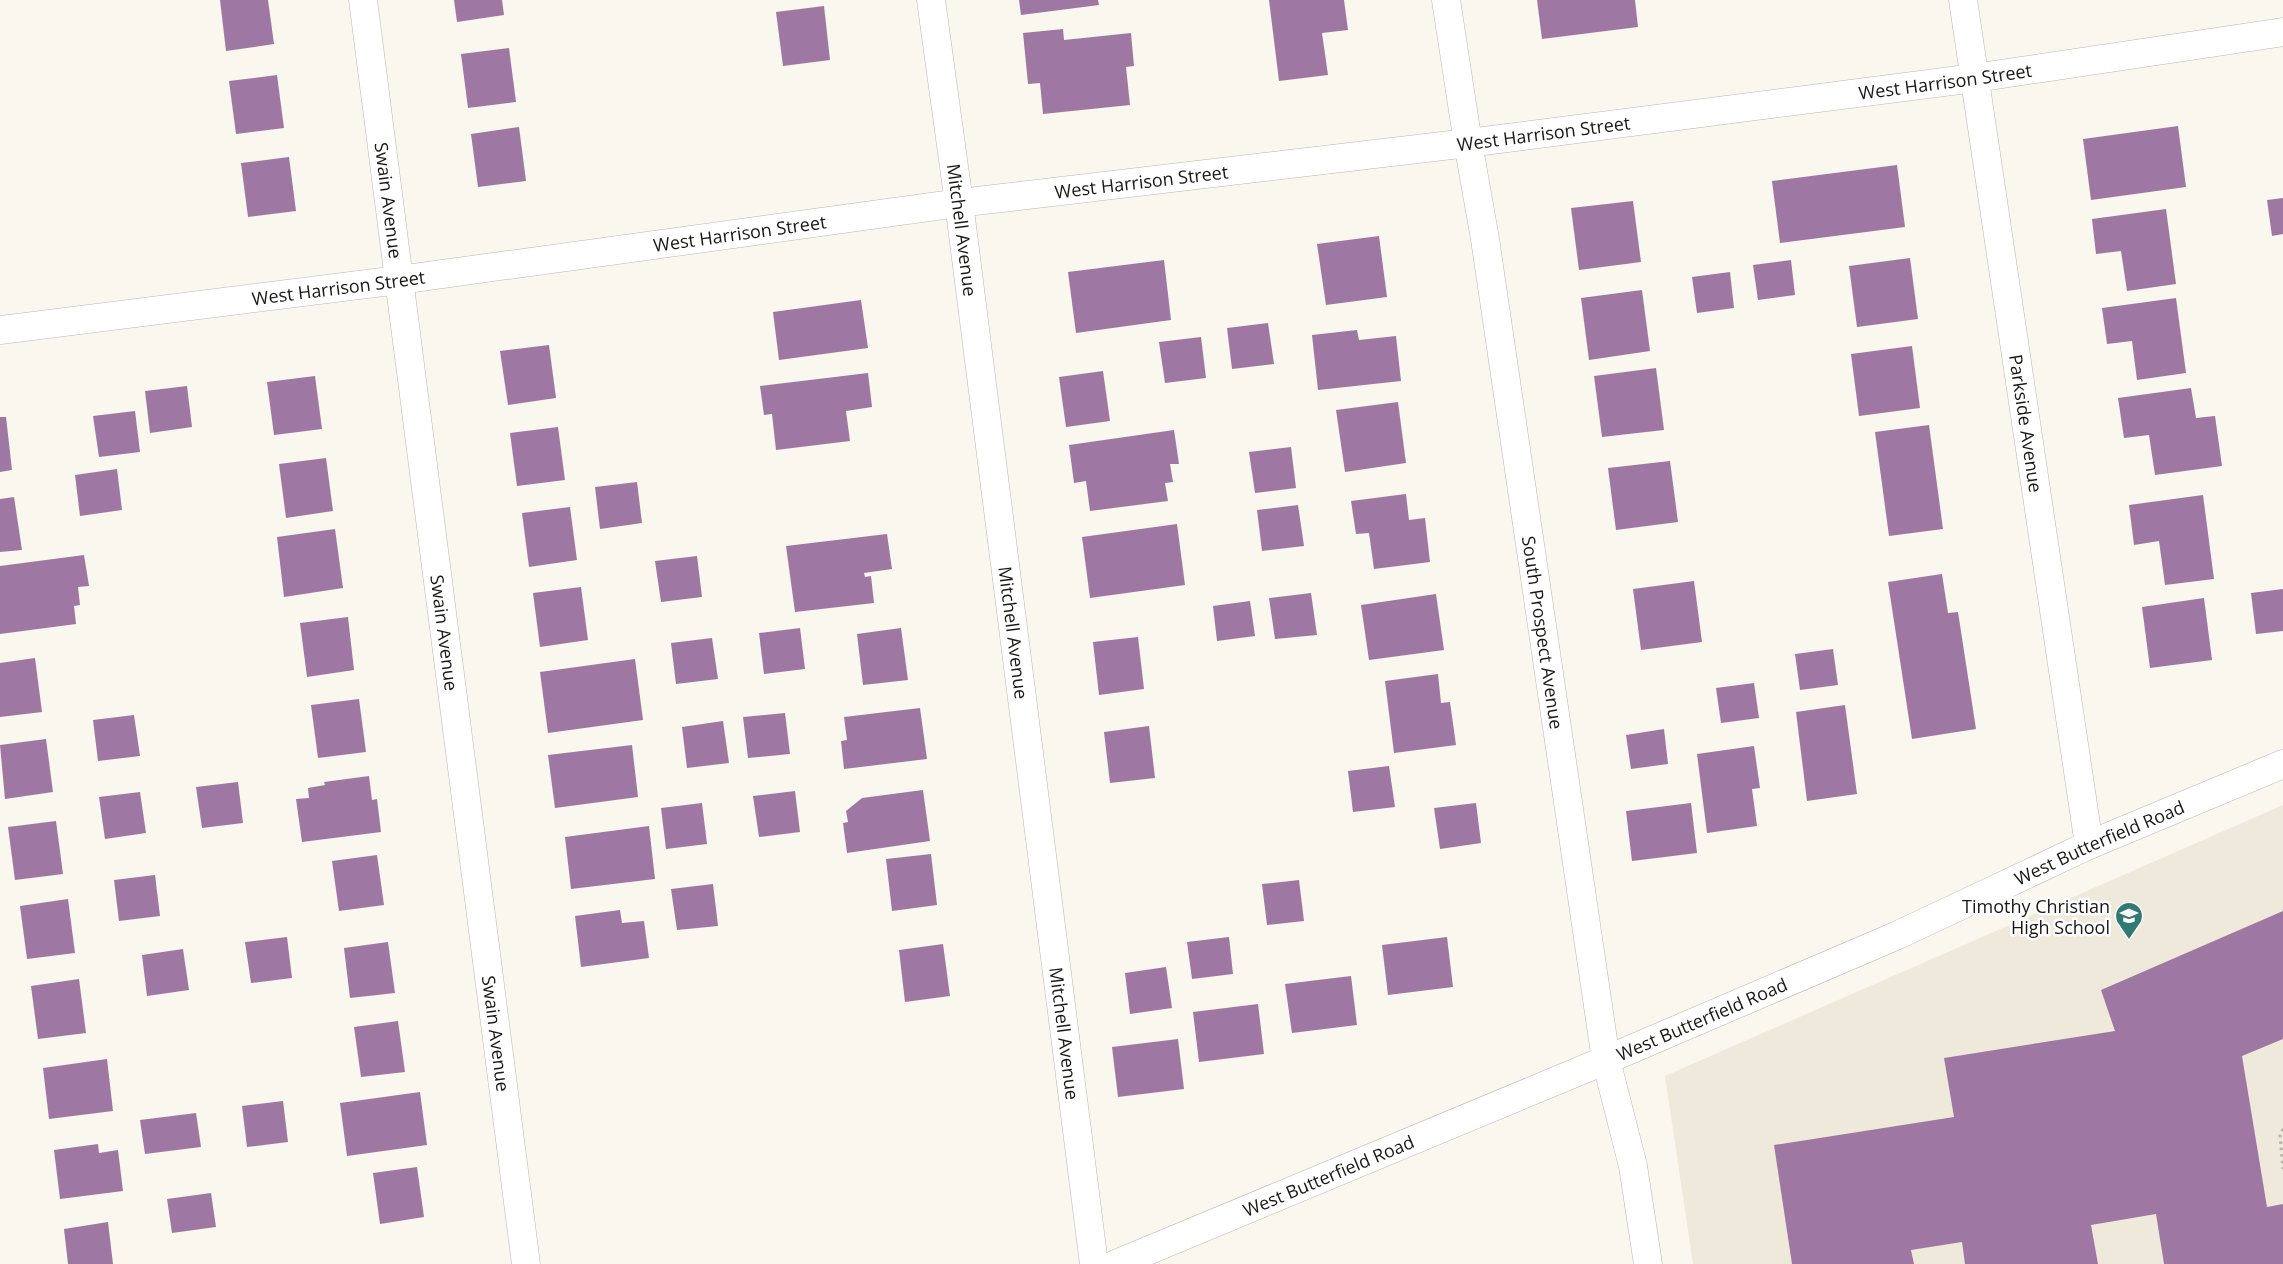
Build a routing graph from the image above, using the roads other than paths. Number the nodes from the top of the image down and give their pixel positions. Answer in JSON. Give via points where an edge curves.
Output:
{"nodes":[{"id":1,"x":363,"y":0,"type":"edge"},
{"id":2,"x":931,"y":0,"type":"edge"},
{"id":3,"x":1446,"y":0,"type":"edge"},
{"id":4,"x":1963,"y":0,"type":"edge"},
{"id":5,"x":2283,"y":32,"type":"edge"},
{"id":6,"x":1975,"y":78,"type":"junction"},
{"id":7,"x":1468,"y":143,"type":"junction"},
{"id":8,"x":959,"y":203,"type":"junction"},
{"id":9,"x":399,"y":280,"type":"junction"},
{"id":10,"x":0,"y":330,"type":"edge"},
{"id":11,"x":2283,"y":764,"type":"edge"},
{"id":12,"x":2089,"y":846,"type":"junction"},
{"id":13,"x":1606,"y":1060,"type":"junction"},
{"id":14,"x":526,"y":1264,"type":"edge"},
{"id":15,"x":1094,"y":1264,"type":"edge"},
{"id":16,"x":1116,"y":1264,"type":"edge"},
{"id":17,"x":1648,"y":1264,"type":"edge"}],
"edges":[{"from":1,"to":9,"type":"street","name":"Swain Avenue"},
{"from":2,"to":8,"type":"street","name":"Mitchell Avenue"},
{"from":3,"to":7,"type":"street","name":"South Prospect Avenue"},
{"from":4,"to":6,"type":"street","name":"Parkside Avenue"},
{"from":5,"to":6,"type":"street","name":"West Harrison Street"},
{"from":6,"to":7,"type":"street","name":"West Harrison Street"},
{"from":6,"to":12,"type":"street","name":"Parkside Avenue"},
{"from":7,"to":8,"type":"street","name":"West Harrison Street"},
{"from":7,"to":13,"type":"street","name":"South Prospect Avenue","via":[[1485,239]]},
{"from":8,"to":9,"type":"street","name":"West Harrison Street"},
{"from":8,"to":15,"type":"street","name":"Mitchell Avenue"},
{"from":9,"to":10,"type":"street","name":"West Harrison Street"},
{"from":9,"to":14,"type":"street","name":"Swain Avenue"},
{"from":11,"to":12,"type":"street","name":"West Butterfield Road"},
{"from":12,"to":13,"type":"street","name":"West Butterfield Road","via":[[1898,935]]},
{"from":13,"to":16,"type":"street","name":"West Butterfield Road"},
{"from":13,"to":17,"type":"street","name":"South Prospect Avenue","via":[[1633,1166]]}]}
